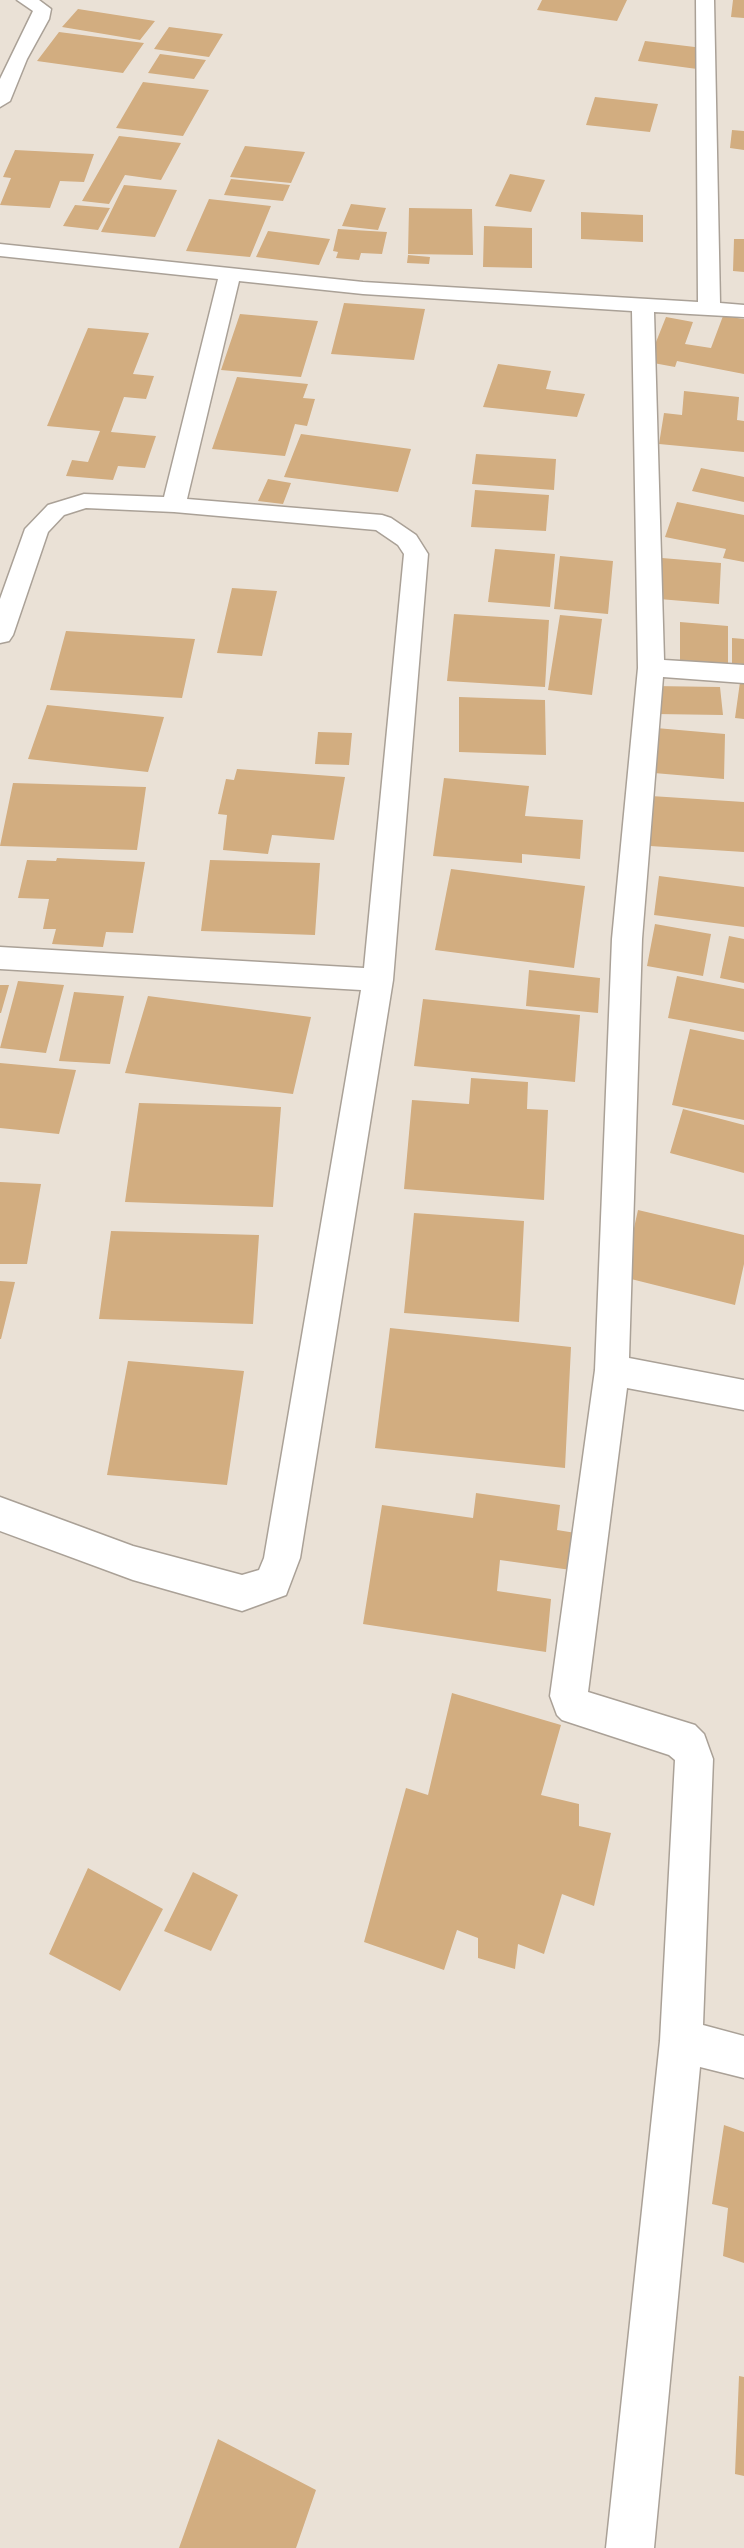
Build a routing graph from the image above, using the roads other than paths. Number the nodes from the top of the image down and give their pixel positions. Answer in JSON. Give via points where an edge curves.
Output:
{"nodes":[{"id":1,"x":26,"y":0,"type":"edge"},
{"id":2,"x":705,"y":0,"type":"edge"},
{"id":3,"x":0,"y":101,"type":"edge"},
{"id":4,"x":0,"y":250,"type":"edge"},
{"id":5,"x":230,"y":275,"type":"junction"},
{"id":6,"x":643,"y":305,"type":"junction"},
{"id":7,"x":709,"y":309,"type":"junction"},
{"id":8,"x":744,"y":311,"type":"edge"},
{"id":9,"x":174,"y":505,"type":"junction"},
{"id":10,"x":0,"y":635,"type":"edge"},
{"id":11,"x":651,"y":668,"type":"junction"},
{"id":12,"x":744,"y":674,"type":"edge"},
{"id":13,"x":0,"y":957,"type":"edge"},
{"id":14,"x":378,"y":980,"type":"junction"},
{"id":15,"x":612,"y":1370,"type":"junction"},
{"id":16,"x":744,"y":1395,"type":"edge"},
{"id":17,"x":0,"y":1514,"type":"edge"},
{"id":18,"x":681,"y":2041,"type":"junction"},
{"id":19,"x":744,"y":2056,"type":"edge"},
{"id":20,"x":630,"y":2548,"type":"edge"}],
"edges":[{"from":1,"to":3,"type":"street","via":[[42,9],[40,19]]},
{"from":2,"to":7,"type":"street"},
{"from":4,"to":5,"type":"street"},
{"from":5,"to":6,"type":"street","via":[[363,288]]},
{"from":5,"to":9,"type":"street"},
{"from":6,"to":7,"type":"street"},
{"from":6,"to":11,"type":"street"},
{"from":7,"to":8,"type":"street"},
{"from":9,"to":10,"type":"street","via":[[84,501],[56,510],[37,528]]},
{"from":9,"to":14,"type":"street","via":[[382,523],[407,540],[416,554]]},
{"from":11,"to":12,"type":"street"},
{"from":11,"to":15,"type":"street","via":[[627,939]]},
{"from":13,"to":14,"type":"street"},
{"from":14,"to":17,"type":"street","via":[[282,1558],[273,1583],[242,1593],[133,1563]]},
{"from":15,"to":16,"type":"street"},
{"from":15,"to":18,"type":"street","via":[[569,1696],[575,1707],[681,1739],[694,1759]]},
{"from":18,"to":19,"type":"street"},
{"from":18,"to":20,"type":"street"}]}
